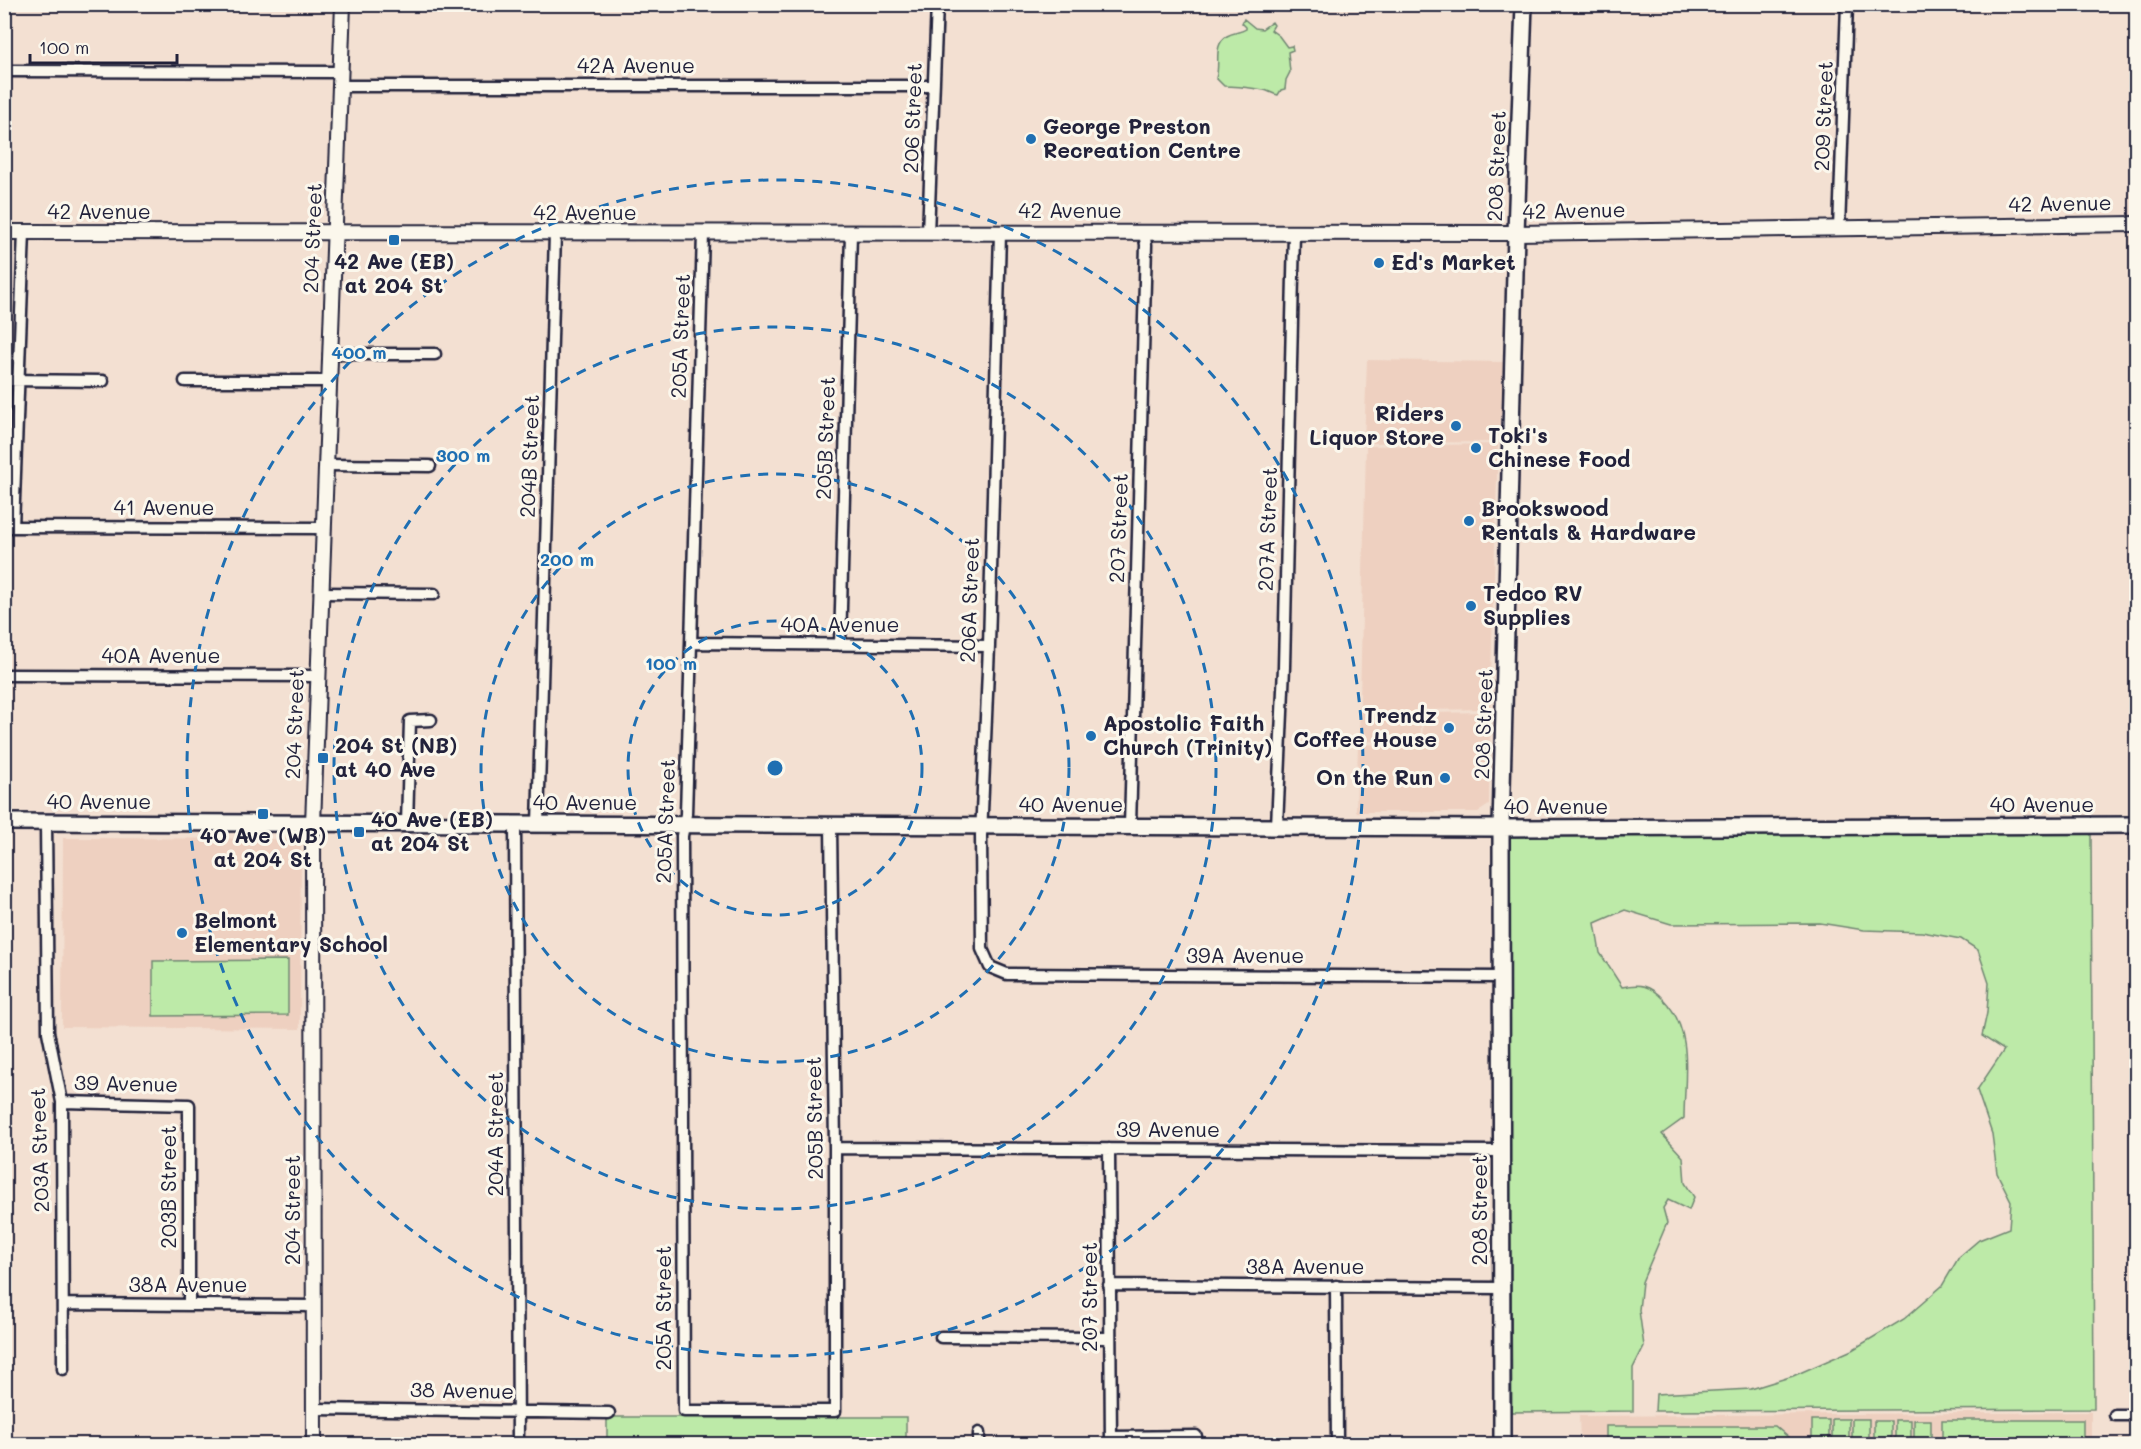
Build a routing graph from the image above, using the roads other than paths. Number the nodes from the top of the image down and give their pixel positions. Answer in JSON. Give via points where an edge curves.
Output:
{"nodes":[{"id":1,"x":343,"y":4,"type":"edge"},
{"id":2,"x":937,"y":4,"type":"edge"},
{"id":3,"x":1524,"y":4,"type":"edge"},
{"id":4,"x":1847,"y":4,"type":"edge"},
{"id":5,"x":4,"y":71,"type":"edge"},
{"id":6,"x":339,"y":79,"type":"junction"},
{"id":7,"x":933,"y":86,"type":"junction"},
{"id":8,"x":2136,"y":224,"type":"edge"},
{"id":9,"x":1839,"y":229,"type":"junction"},
{"id":10,"x":4,"y":232,"type":"edge"},
{"id":11,"x":24,"y":232,"type":"junction"},
{"id":12,"x":1144,"y":232,"type":"junction"},
{"id":13,"x":334,"y":233,"type":"junction"},
{"id":14,"x":851,"y":233,"type":"junction"},
{"id":15,"x":928,"y":233,"type":"junction"},
{"id":16,"x":1000,"y":233,"type":"junction"},
{"id":17,"x":1294,"y":233,"type":"junction"},
{"id":18,"x":1516,"y":233,"type":"junction"},
{"id":19,"x":555,"y":234,"type":"junction"},
{"id":20,"x":703,"y":234,"type":"junction"},
{"id":21,"x":329,"y":354,"type":"junction"},
{"id":22,"x":435,"y":354,"type":"dead end"},
{"id":23,"x":4,"y":380,"type":"edge"},
{"id":24,"x":20,"y":380,"type":"junction"},
{"id":25,"x":103,"y":381,"type":"dead end"},
{"id":26,"x":185,"y":381,"type":"dead end"},
{"id":27,"x":328,"y":381,"type":"junction"},
{"id":28,"x":325,"y":465,"type":"junction"},
{"id":29,"x":430,"y":466,"type":"dead end"},
{"id":30,"x":9,"y":527,"type":"edge"},
{"id":31,"x":323,"y":528,"type":"junction"},
{"id":32,"x":320,"y":593,"type":"junction"},
{"id":33,"x":434,"y":594,"type":"dead end"},
{"id":34,"x":692,"y":643,"type":"junction"},
{"id":35,"x":840,"y":645,"type":"junction"},
{"id":36,"x":989,"y":646,"type":"junction"},
{"id":37,"x":4,"y":675,"type":"edge"},
{"id":38,"x":317,"y":676,"type":"junction"},
{"id":39,"x":432,"y":720,"type":"dead end"},
{"id":40,"x":4,"y":822,"type":"edge"},
{"id":41,"x":46,"y":822,"type":"junction"},
{"id":42,"x":313,"y":824,"type":"junction"},
{"id":43,"x":407,"y":824,"type":"junction"},
{"id":44,"x":515,"y":824,"type":"junction"},
{"id":45,"x":538,"y":824,"type":"junction"},
{"id":46,"x":686,"y":824,"type":"junction"},
{"id":47,"x":831,"y":825,"type":"junction"},
{"id":48,"x":983,"y":825,"type":"junction"},
{"id":49,"x":2136,"y":825,"type":"edge"},
{"id":50,"x":1130,"y":826,"type":"junction"},
{"id":51,"x":1277,"y":826,"type":"junction"},
{"id":52,"x":1502,"y":828,"type":"junction"},
{"id":53,"x":990,"y":967,"type":"joint"},
{"id":54,"x":1500,"y":977,"type":"junction"},
{"id":55,"x":62,"y":1102,"type":"junction"},
{"id":56,"x":189,"y":1105,"type":"joint"},
{"id":57,"x":835,"y":1148,"type":"junction"},
{"id":58,"x":1109,"y":1149,"type":"junction"},
{"id":59,"x":1502,"y":1151,"type":"junction"},
{"id":60,"x":1109,"y":1285,"type":"junction"},
{"id":61,"x":1336,"y":1286,"type":"junction"},
{"id":62,"x":1501,"y":1288,"type":"junction"},
{"id":63,"x":63,"y":1304,"type":"junction"},
{"id":64,"x":189,"y":1305,"type":"junction"},
{"id":65,"x":314,"y":1305,"type":"junction"},
{"id":66,"x":941,"y":1337,"type":"dead end"},
{"id":67,"x":1110,"y":1338,"type":"junction"},
{"id":68,"x":63,"y":1369,"type":"dead end"},
{"id":69,"x":314,"y":1409,"type":"junction"},
{"id":70,"x":517,"y":1411,"type":"junction"},
{"id":71,"x":835,"y":1411,"type":"joint"},
{"id":72,"x":609,"y":1413,"type":"dead end"},
{"id":73,"x":2136,"y":1414,"type":"edge"},
{"id":74,"x":2115,"y":1415,"type":"dead end"},
{"id":75,"x":1196,"y":1436,"type":"dead end"},
{"id":76,"x":1111,"y":1441,"type":"edge"},
{"id":77,"x":314,"y":1444,"type":"edge"},
{"id":78,"x":518,"y":1444,"type":"edge"},
{"id":79,"x":1337,"y":1444,"type":"edge"},
{"id":80,"x":1502,"y":1444,"type":"edge"}],
"edges":[{"from":1,"to":6,"type":"street","name":"204 Street"},
{"from":2,"to":7,"type":"street","name":"206 Street"},
{"from":3,"to":18,"type":"main road","name":"208 Street"},
{"from":4,"to":9,"type":"street","name":"209 Street"},
{"from":5,"to":6,"type":"street","name":"42A Avenue"},
{"from":6,"to":7,"type":"street","name":"42A Avenue"},
{"from":6,"to":13,"type":"street","name":"204 Street"},
{"from":7,"to":15,"type":"street","name":"206 Street"},
{"from":8,"to":9,"type":"street","name":"42 Avenue"},
{"from":9,"to":18,"type":"street","name":"42 Avenue"},
{"from":10,"to":11,"type":"street","name":"42 Avenue"},
{"from":11,"to":13,"type":"street","name":"42 Avenue"},
{"from":11,"to":24,"type":"street"},
{"from":12,"to":16,"type":"street","name":"42 Avenue"},
{"from":12,"to":17,"type":"street","name":"42 Avenue"},
{"from":12,"to":50,"type":"street","name":"207 Street"},
{"from":13,"to":19,"type":"street","name":"42 Avenue"},
{"from":13,"to":21,"type":"street","name":"204 Street"},
{"from":14,"to":15,"type":"street","name":"42 Avenue"},
{"from":14,"to":20,"type":"street","name":"42 Avenue"},
{"from":14,"to":35,"type":"street","name":"205B Street"},
{"from":15,"to":16,"type":"street","name":"42 Avenue"},
{"from":16,"to":36,"type":"street","name":"206A Street"},
{"from":17,"to":18,"type":"street","name":"42 Avenue"},
{"from":17,"to":51,"type":"street","name":"207A Street"},
{"from":18,"to":52,"type":"main road","name":"208 Street"},
{"from":19,"to":20,"type":"street","name":"42 Avenue"},
{"from":19,"to":45,"type":"street","name":"204B Street"},
{"from":20,"to":34,"type":"street","name":"205A Street"},
{"from":21,"to":22,"type":"street"},
{"from":21,"to":27,"type":"street","name":"204 Street"},
{"from":23,"to":24,"type":"street"},
{"from":24,"to":25,"type":"street"},
{"from":24,"to":30,"type":"street"},
{"from":26,"to":27,"type":"street"},
{"from":27,"to":28,"type":"street","name":"204 Street"},
{"from":28,"to":29,"type":"street"},
{"from":28,"to":31,"type":"street","name":"204 Street"},
{"from":30,"to":31,"type":"street","name":"41 Avenue"},
{"from":31,"to":32,"type":"street","name":"204 Street"},
{"from":32,"to":33,"type":"street"},
{"from":32,"to":38,"type":"street","name":"204 Street"},
{"from":34,"to":35,"type":"street","name":"40A Avenue"},
{"from":34,"to":46,"type":"street","name":"205A Street"},
{"from":35,"to":36,"type":"street","name":"40A Avenue"},
{"from":36,"to":48,"type":"street","name":"206A Street"},
{"from":37,"to":38,"type":"street","name":"40A Avenue"},
{"from":38,"to":42,"type":"street","name":"204 Street"},
{"from":39,"to":43,"type":"street","via":[[410,721]]},
{"from":40,"to":41,"type":"main road","name":"40 Avenue"},
{"from":41,"to":42,"type":"main road","name":"40 Avenue"},
{"from":41,"to":55,"type":"street","name":"203A Street","via":[[48,1032]]},
{"from":42,"to":43,"type":"main road","name":"40 Avenue"},
{"from":42,"to":65,"type":"street","name":"204 Street"},
{"from":43,"to":44,"type":"main road","name":"40 Avenue"},
{"from":44,"to":45,"type":"main road","name":"40 Avenue"},
{"from":44,"to":70,"type":"street","name":"204A Street"},
{"from":45,"to":46,"type":"main road","name":"40 Avenue"},
{"from":46,"to":47,"type":"main road","name":"40 Avenue"},
{"from":46,"to":71,"type":"street","name":"205A Street","via":[[682,836],[684,1411]]},
{"from":47,"to":48,"type":"main road","name":"40 Avenue"},
{"from":47,"to":57,"type":"street","name":"205B Street"},
{"from":48,"to":50,"type":"main road","name":"40 Avenue"},
{"from":48,"to":53,"type":"street","name":"206A Street","via":[[982,950]]},
{"from":49,"to":52,"type":"main road","name":"40 Avenue"},
{"from":50,"to":51,"type":"main road","name":"40 Avenue"},
{"from":51,"to":52,"type":"main road","name":"40 Avenue"},
{"from":52,"to":54,"type":"main road","name":"208 Street"},
{"from":53,"to":54,"type":"street","name":"39A Avenue","via":[[1007,974]]},
{"from":54,"to":59,"type":"main road","name":"208 Street"},
{"from":55,"to":56,"type":"street","name":"39 Avenue"},
{"from":55,"to":63,"type":"street","name":"203A Street"},
{"from":56,"to":64,"type":"street","name":"203B Street"},
{"from":57,"to":58,"type":"street","name":"39 Avenue"},
{"from":57,"to":71,"type":"street","name":"205B Street"},
{"from":58,"to":59,"type":"street","name":"39 Avenue"},
{"from":58,"to":60,"type":"street","name":"207 Street"},
{"from":59,"to":62,"type":"main road","name":"208 Street"},
{"from":60,"to":61,"type":"street","name":"38A Avenue"},
{"from":60,"to":67,"type":"street","name":"207 Street"},
{"from":61,"to":62,"type":"street","name":"38A Avenue"},
{"from":61,"to":79,"type":"street"},
{"from":62,"to":80,"type":"main road","name":"208 Street"},
{"from":63,"to":64,"type":"street","name":"38A Avenue"},
{"from":63,"to":68,"type":"street","name":"203A Street"},
{"from":64,"to":65,"type":"street","name":"38A Avenue"},
{"from":65,"to":69,"type":"street","name":"204 Street"},
{"from":66,"to":67,"type":"street"},
{"from":67,"to":76,"type":"street","name":"207 Street"},
{"from":69,"to":70,"type":"street","name":"38 Avenue"},
{"from":69,"to":77,"type":"street","name":"204 Street"},
{"from":70,"to":72,"type":"street","name":"38 Avenue"},
{"from":70,"to":78,"type":"street","name":"204A Street"},
{"from":73,"to":74,"type":"street"},
{"from":75,"to":76,"type":"street"}]}
